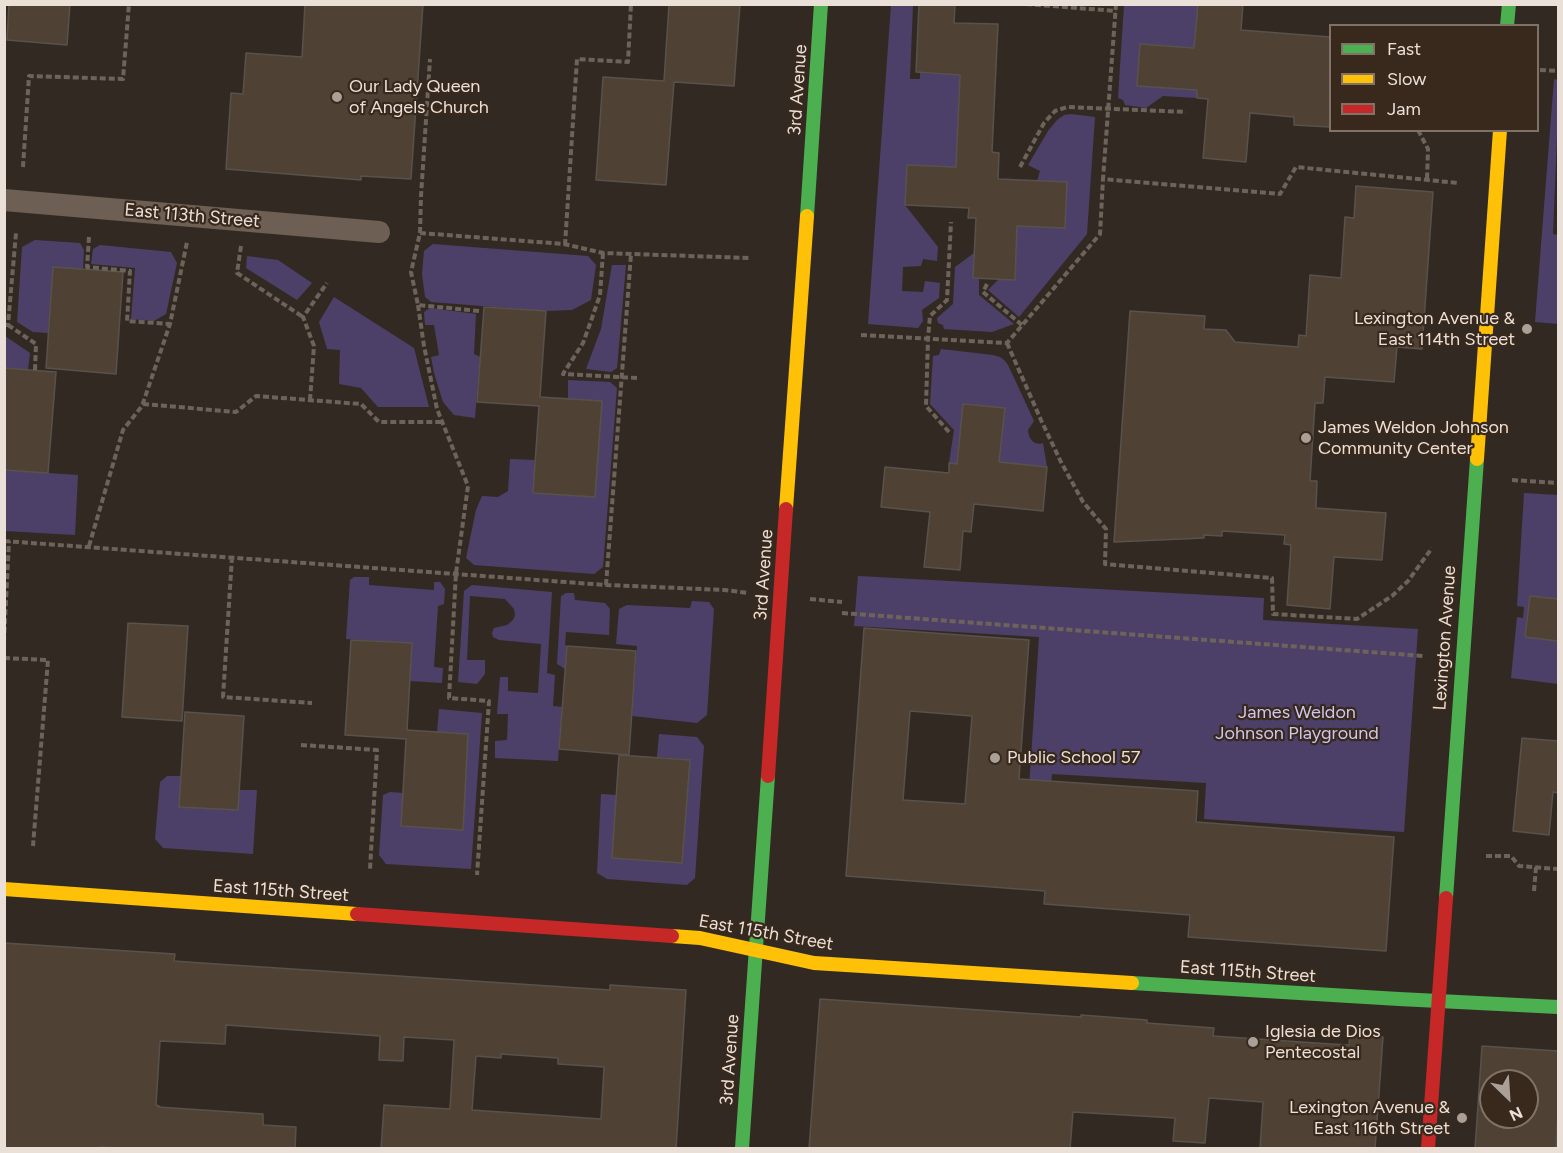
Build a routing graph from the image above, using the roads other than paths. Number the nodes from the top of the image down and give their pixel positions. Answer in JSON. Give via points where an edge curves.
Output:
{"nodes":[{"id":1,"x":821,"y":4,"type":"edge"},
{"id":2,"x":1509,"y":4,"type":"edge"},
{"id":3,"x":1508,"y":24,"type":"edge"},
{"id":4,"x":1500,"y":132,"type":"edge"},
{"id":5,"x":4,"y":200,"type":"edge"},
{"id":6,"x":379,"y":231,"type":"dead end"},
{"id":7,"x":4,"y":889,"type":"edge"},
{"id":8,"x":756,"y":950,"type":"junction"},
{"id":9,"x":1438,"y":1001,"type":"junction"},
{"id":10,"x":1558,"y":1007,"type":"edge"},
{"id":11,"x":742,"y":1149,"type":"edge"},
{"id":12,"x":1428,"y":1149,"type":"edge"}],
"edges":[{"from":1,"to":8,"type":"main road","name":"3rd Avenue"},
{"from":2,"to":3,"type":"main road"},
{"from":4,"to":9,"type":"main road","name":"Lexington Avenue"},
{"from":5,"to":6,"type":"street","name":"East 113th Street"},
{"from":7,"to":8,"type":"main road","name":"East 115th Street","via":[[700,938]]},
{"from":8,"to":9,"type":"main road","name":"East 115th Street","via":[[814,963]]},
{"from":8,"to":11,"type":"main road","name":"3rd Avenue"},
{"from":9,"to":10,"type":"main road","name":"East 115th Street"},
{"from":9,"to":12,"type":"main road","name":"Lexington Avenue"}]}
